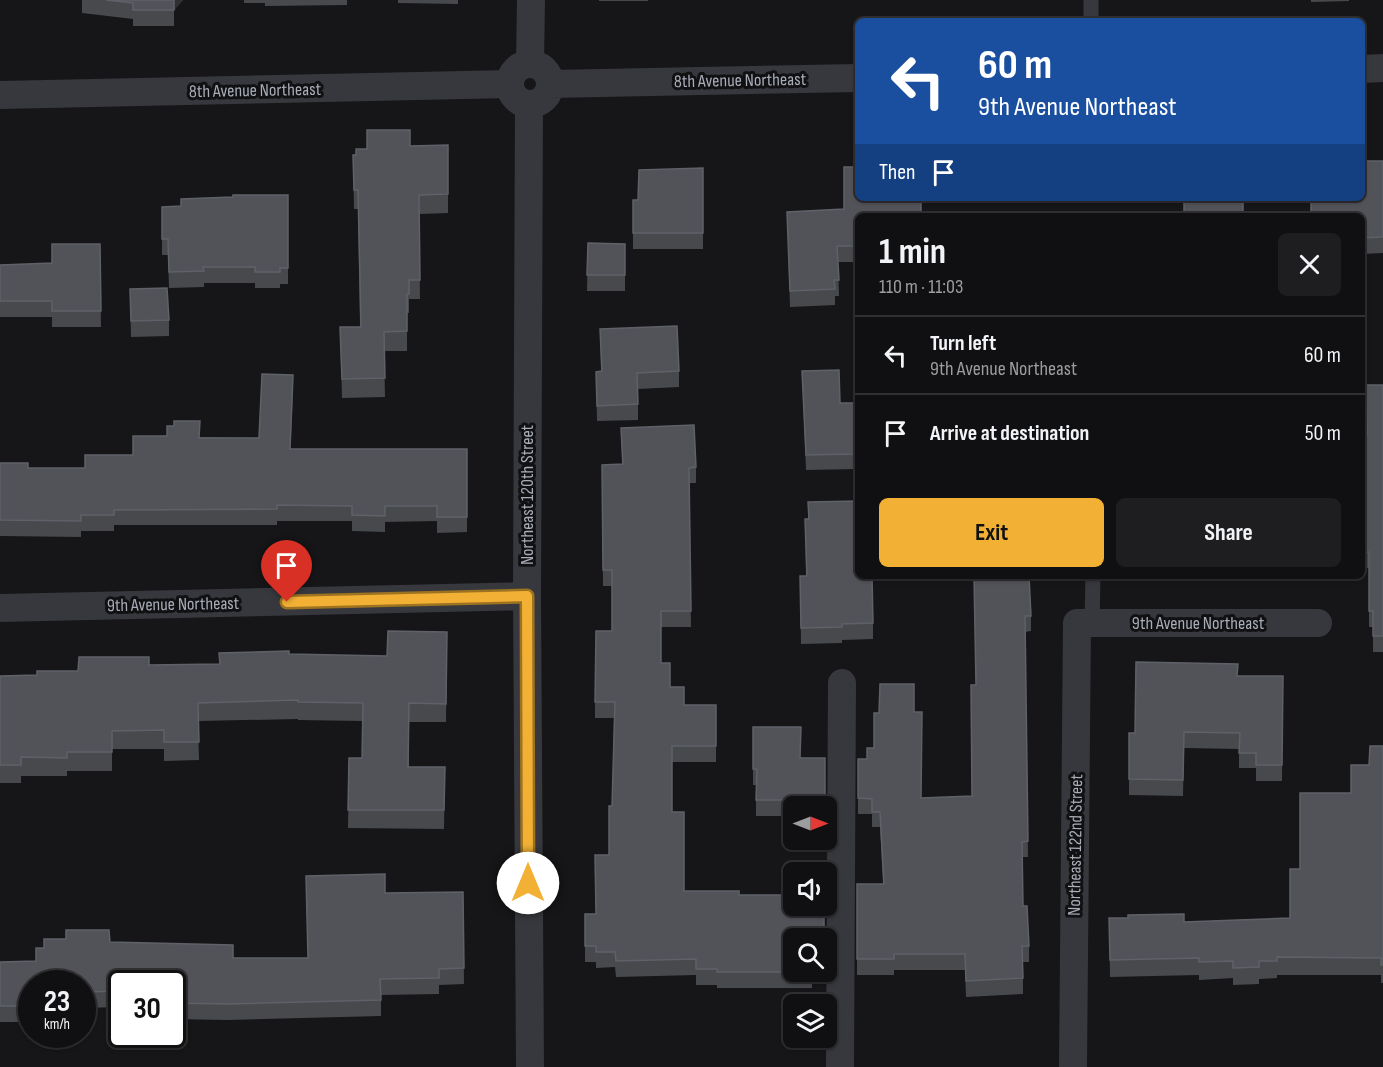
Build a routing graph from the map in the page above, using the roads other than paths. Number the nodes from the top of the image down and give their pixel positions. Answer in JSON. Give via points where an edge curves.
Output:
{"nodes":[{"id":1,"x":531,"y":0,"type":"edge"},
{"id":2,"x":1091,"y":0,"type":"edge"},
{"id":3,"x":1091,"y":18,"type":"edge"},
{"id":4,"x":1383,"y":68,"type":"edge"},
{"id":5,"x":1365,"y":69,"type":"edge"},
{"id":6,"x":540,"y":74,"type":"junction"},
{"id":7,"x":855,"y":78,"type":"edge"},
{"id":8,"x":520,"y":94,"type":"junction"},
{"id":9,"x":0,"y":95,"type":"edge"},
{"id":10,"x":1092,"y":579,"type":"edge"},
{"id":11,"x":527,"y":596,"type":"junction"},
{"id":12,"x":0,"y":608,"type":"edge"},
{"id":13,"x":1084,"y":623,"type":"junction"},
{"id":14,"x":1318,"y":623,"type":"dead end"},
{"id":15,"x":842,"y":683,"type":"dead end"},
{"id":16,"x":530,"y":1067,"type":"edge"},
{"id":17,"x":840,"y":1067,"type":"edge"},
{"id":18,"x":1073,"y":1067,"type":"edge"}],
"edges":[{"from":1,"to":6,"type":"street"},
{"from":2,"to":3,"type":"lane"},
{"from":4,"to":5,"type":"street"},
{"from":6,"to":7,"type":"street","name":"8th Avenue Northeast"},
{"from":6,"to":8,"type":"street","via":[[547,95],[542,100]]},
{"from":8,"to":9,"type":"street","name":"8th Avenue Northeast"},
{"from":8,"to":11,"type":"street","name":"Northeast 120th Street"},
{"from":10,"to":13,"type":"lane"},
{"from":11,"to":12,"type":"street","name":"9th Avenue Northeast"},
{"from":11,"to":16,"type":"street","name":"Northeast 120th Street"},
{"from":13,"to":14,"type":"street","name":"9th Avenue Northeast"},
{"from":13,"to":18,"type":"street","name":"Northeast 122nd Street"},
{"from":15,"to":17,"type":"street"}]}
